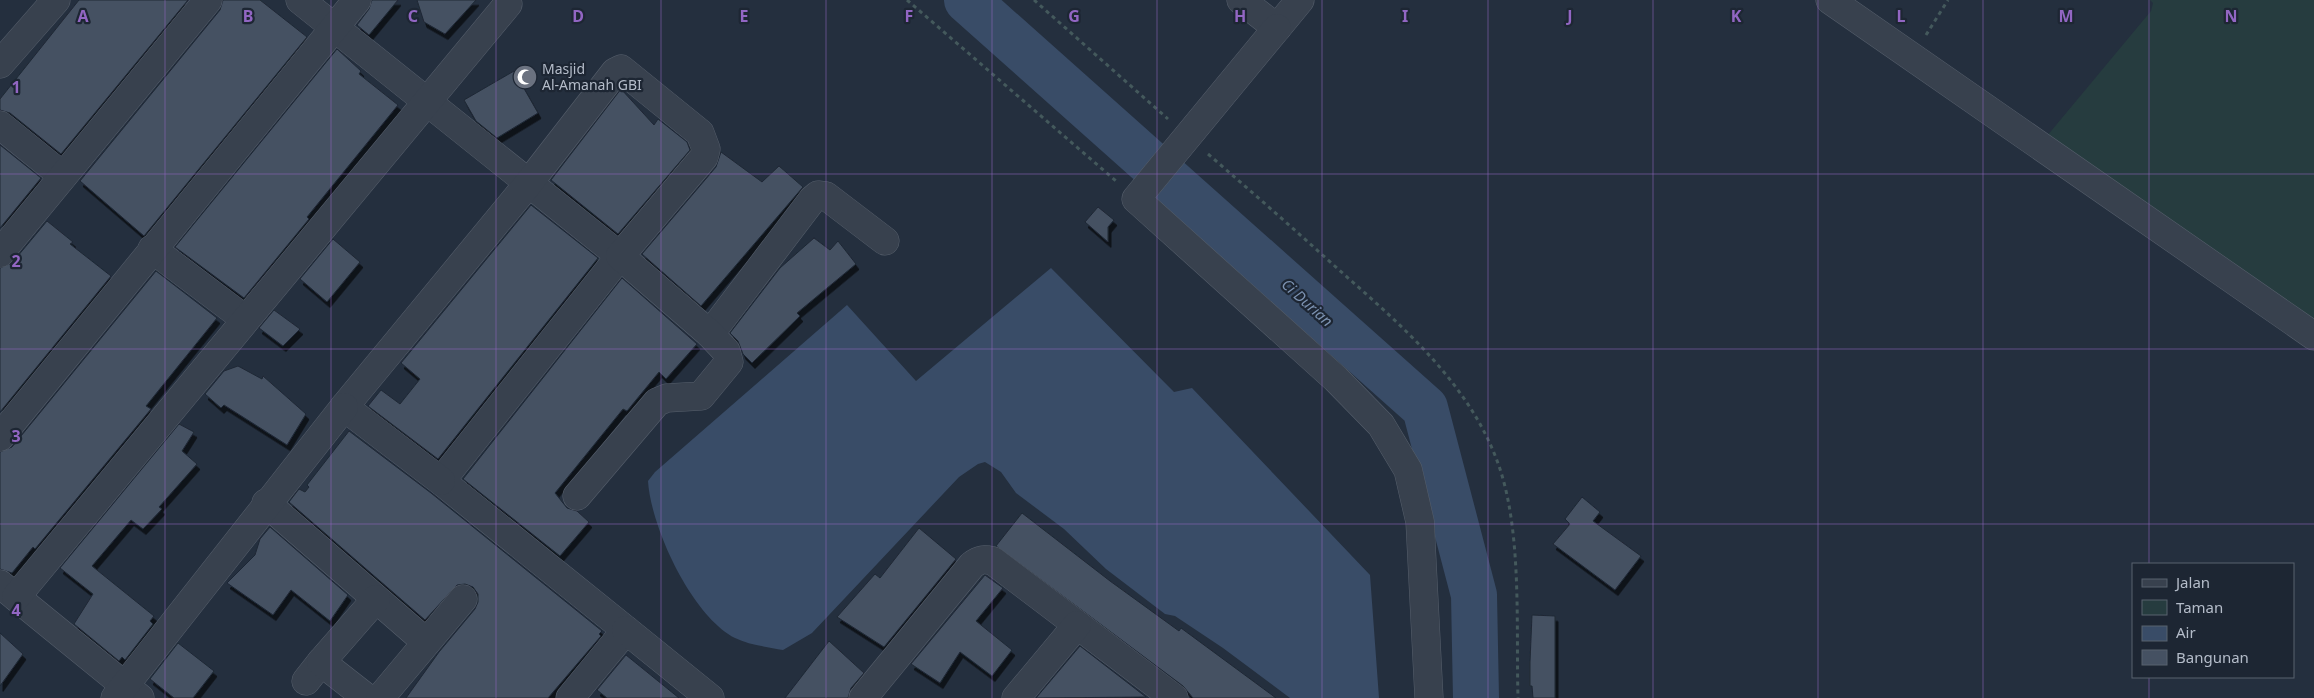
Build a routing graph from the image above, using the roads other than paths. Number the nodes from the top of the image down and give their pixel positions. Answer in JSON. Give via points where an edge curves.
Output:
{"nodes":[{"id":1,"x":56,"y":0,"type":"edge"},
{"id":2,"x":208,"y":0,"type":"edge"},
{"id":3,"x":300,"y":0,"type":"edge"},
{"id":4,"x":357,"y":0,"type":"edge"},
{"id":5,"x":1241,"y":0,"type":"edge"},
{"id":6,"x":1300,"y":0,"type":"edge"},
{"id":7,"x":1830,"y":0,"type":"edge"},
{"id":8,"x":508,"y":4,"type":"dead end"},
{"id":9,"x":335,"y":28,"type":"junction"},
{"id":10,"x":1277,"y":28,"type":"junction"},
{"id":11,"x":0,"y":64,"type":"edge"},
{"id":12,"x":426,"y":102,"type":"junction"},
{"id":13,"x":0,"y":125,"type":"edge"},
{"id":14,"x":63,"y":176,"type":"junction"},
{"id":15,"x":528,"y":184,"type":"junction"},
{"id":16,"x":885,"y":241,"type":"dead end"},
{"id":17,"x":152,"y":249,"type":"junction"},
{"id":18,"x":0,"y":253,"type":"edge"},
{"id":19,"x":620,"y":256,"type":"junction"},
{"id":20,"x":245,"y":319,"type":"junction"},
{"id":21,"x":710,"y":334,"type":"junction"},
{"id":22,"x":2314,"y":336,"type":"edge"},
{"id":23,"x":344,"y":407,"type":"junction"},
{"id":24,"x":0,"y":437,"type":"edge"},
{"id":25,"x":441,"y":482,"type":"junction"},
{"id":26,"x":576,"y":496,"type":"dead end"},
{"id":27,"x":266,"y":503,"type":"junction"},
{"id":28,"x":8,"y":591,"type":"edge"},
{"id":29,"x":376,"y":599,"type":"junction"},
{"id":30,"x":463,"y":599,"type":"dead end"},
{"id":31,"x":1076,"y":625,"type":"junction"},
{"id":32,"x":626,"y":630,"type":"junction"},
{"id":33,"x":426,"y":642,"type":"junction"},
{"id":34,"x":127,"y":694,"type":"edge"},
{"id":35,"x":366,"y":698,"type":"edge"},
{"id":36,"x":380,"y":698,"type":"edge"},
{"id":37,"x":570,"y":698,"type":"edge"},
{"id":38,"x":710,"y":698,"type":"edge"},
{"id":39,"x":863,"y":698,"type":"edge"},
{"id":40,"x":1016,"y":698,"type":"edge"},
{"id":41,"x":1173,"y":698,"type":"edge"},
{"id":42,"x":1429,"y":698,"type":"edge"}],
"edges":[{"from":1,"to":11,"type":"street"},
{"from":2,"to":14,"type":"street"},
{"from":3,"to":9,"type":"street"},
{"from":4,"to":9,"type":"street"},
{"from":5,"to":10,"type":"street"},
{"from":6,"to":10,"type":"street"},
{"from":7,"to":22,"type":"street"},
{"from":8,"to":12,"type":"street"},
{"from":9,"to":12,"type":"street"},
{"from":9,"to":17,"type":"street"},
{"from":10,"to":42,"type":"street","via":[[1140,194],[1381,425],[1408,470],[1420,522]]},
{"from":12,"to":15,"type":"street"},
{"from":12,"to":20,"type":"street"},
{"from":13,"to":14,"type":"street"},
{"from":14,"to":18,"type":"street"},
{"from":15,"to":19,"type":"street"},
{"from":15,"to":19,"type":"street","via":[[615,72],[623,70],[700,133],[706,149],[704,157]]},
{"from":15,"to":23,"type":"street"},
{"from":16,"to":21,"type":"street","via":[[826,196],[818,195]]},
{"from":17,"to":20,"type":"street"},
{"from":17,"to":24,"type":"street"},
{"from":19,"to":21,"type":"street"},
{"from":19,"to":25,"type":"street"},
{"from":20,"to":28,"type":"street"},
{"from":21,"to":26,"type":"street","via":[[726,351],[727,367],[701,396],[667,398],[657,402]]},
{"from":23,"to":25,"type":"street"},
{"from":23,"to":27,"type":"street"},
{"from":25,"to":32,"type":"street"},
{"from":27,"to":29,"type":"street"},
{"from":27,"to":34,"type":"street"},
{"from":28,"to":34,"type":"street"},
{"from":29,"to":33,"type":"street"},
{"from":29,"to":35,"type":"street","via":[[314,671]]},
{"from":30,"to":33,"type":"street"},
{"from":31,"to":39,"type":"street","via":[[993,562],[978,560]]},
{"from":31,"to":40,"type":"street"},
{"from":31,"to":41,"type":"street"},
{"from":32,"to":37,"type":"street"},
{"from":32,"to":38,"type":"street"},
{"from":33,"to":36,"type":"street"}]}
